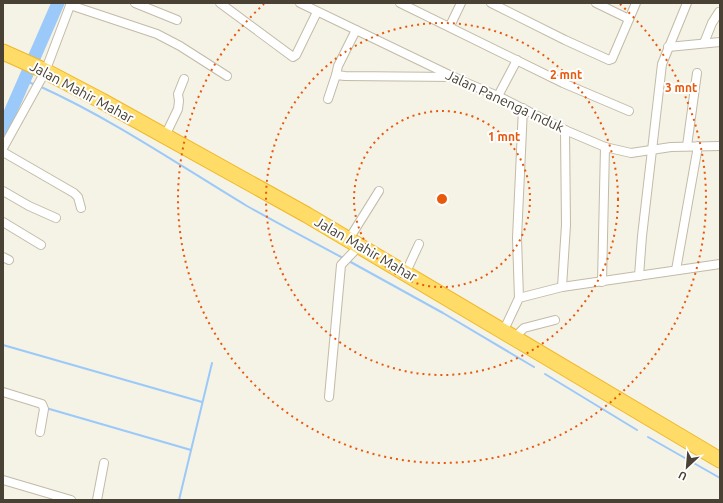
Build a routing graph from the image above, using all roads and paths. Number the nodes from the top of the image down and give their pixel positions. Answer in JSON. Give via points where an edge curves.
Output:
{"nodes":[{"id":1,"x":135,"y":3,"type":"edge"},
{"id":2,"x":220,"y":3,"type":"edge"},
{"id":3,"x":300,"y":3,"type":"edge"},
{"id":4,"x":400,"y":3,"type":"edge"},
{"id":5,"x":462,"y":3,"type":"edge"},
{"id":6,"x":491,"y":3,"type":"edge"},
{"id":7,"x":596,"y":3,"type":"edge"},
{"id":8,"x":636,"y":3,"type":"edge"},
{"id":9,"x":687,"y":3,"type":"edge"},
{"id":10,"x":70,"y":4,"type":"edge"},
{"id":11,"x":317,"y":12,"type":"junction"},
{"id":12,"x":719,"y":12,"type":"dead end"},
{"id":13,"x":629,"y":19,"type":"junction"},
{"id":14,"x":177,"y":20,"type":"dead end"},
{"id":15,"x":450,"y":26,"type":"junction"},
{"id":16,"x":356,"y":30,"type":"junction"},
{"id":17,"x":720,"y":42,"type":"edge"},
{"id":18,"x":704,"y":43,"type":"junction"},
{"id":19,"x":668,"y":47,"type":"junction"},
{"id":20,"x":3,"y":52,"type":"edge"},
{"id":21,"x":516,"y":60,"type":"junction"},
{"id":22,"x":43,"y":71,"type":"junction"},
{"id":23,"x":697,"y":73,"type":"dead end"},
{"id":24,"x":336,"y":74,"type":"junction"},
{"id":25,"x":227,"y":76,"type":"dead end"},
{"id":26,"x":456,"y":77,"type":"junction"},
{"id":27,"x":184,"y":79,"type":"dead end"},
{"id":28,"x":498,"y":96,"type":"junction"},
{"id":29,"x":328,"y":99,"type":"dead end"},
{"id":30,"x":523,"y":108,"type":"junction"},
{"id":31,"x":629,"y":111,"type":"dead end"},
{"id":32,"x":565,"y":130,"type":"junction"},
{"id":33,"x":165,"y":136,"type":"junction"},
{"id":34,"x":687,"y":146,"type":"junction"},
{"id":35,"x":698,"y":146,"type":"junction"},
{"id":36,"x":720,"y":146,"type":"edge"},
{"id":37,"x":605,"y":147,"type":"junction"},
{"id":38,"x":3,"y":148,"type":"edge"},
{"id":39,"x":652,"y":150,"type":"junction"},
{"id":40,"x":3,"y":152,"type":"edge"},
{"id":41,"x":3,"y":191,"type":"edge"},
{"id":42,"x":379,"y":191,"type":"dead end"},
{"id":43,"x":81,"y":208,"type":"dead end"},
{"id":44,"x":56,"y":218,"type":"dead end"},
{"id":45,"x":3,"y":222,"type":"edge"},
{"id":46,"x":354,"y":242,"type":"junction"},
{"id":47,"x":420,"y":244,"type":"dead end"},
{"id":48,"x":41,"y":245,"type":"dead end"},
{"id":49,"x":720,"y":264,"type":"edge"},
{"id":50,"x":676,"y":270,"type":"junction"},
{"id":51,"x":406,"y":272,"type":"junction"},
{"id":52,"x":639,"y":276,"type":"junction"},
{"id":53,"x":602,"y":282,"type":"junction"},
{"id":54,"x":562,"y":287,"type":"junction"},
{"id":55,"x":519,"y":298,"type":"junction"},
{"id":56,"x":555,"y":320,"type":"dead end"},
{"id":57,"x":508,"y":335,"type":"junction"},
{"id":58,"x":3,"y":392,"type":"edge"},
{"id":59,"x":329,"y":397,"type":"dead end"},
{"id":60,"x":40,"y":432,"type":"dead end"},
{"id":61,"x":720,"y":460,"type":"edge"},
{"id":62,"x":104,"y":463,"type":"dead end"},
{"id":63,"x":3,"y":480,"type":"edge"},
{"id":64,"x":71,"y":500,"type":"edge"},
{"id":65,"x":97,"y":500,"type":"edge"}],
"edges":[{"from":1,"to":14,"type":"street"},
{"from":2,"to":11,"type":"street","via":[[293,57]]},
{"from":3,"to":11,"type":"street","name":"Jalan Panenga Induk"},
{"from":4,"to":15,"type":"street"},
{"from":5,"to":15,"type":"street"},
{"from":6,"to":13,"type":"street","via":[[609,60],[612,59]]},
{"from":7,"to":13,"type":"street"},
{"from":8,"to":13,"type":"street"},
{"from":9,"to":19,"type":"street"},
{"from":10,"to":22,"type":"street"},
{"from":10,"to":25,"type":"street","via":[[163,37]]},
{"from":11,"to":16,"type":"street","name":"Jalan Panenga Induk"},
{"from":12,"to":18,"type":"street"},
{"from":15,"to":21,"type":"street"},
{"from":16,"to":24,"type":"street"},
{"from":16,"to":26,"type":"street","name":"Jalan Panenga Induk"},
{"from":17,"to":18,"type":"street"},
{"from":18,"to":19,"type":"street"},
{"from":19,"to":39,"type":"street","via":[[662,64]]},
{"from":20,"to":22,"type":"highway","name":"Jalan Mahir Mahar"},
{"from":21,"to":28,"type":"street"},
{"from":21,"to":31,"type":"street"},
{"from":22,"to":33,"type":"highway","name":"Jalan Mahir Mahar"},
{"from":22,"to":38,"type":"street"},
{"from":23,"to":34,"type":"street"},
{"from":24,"to":26,"type":"street"},
{"from":24,"to":29,"type":"street"},
{"from":26,"to":28,"type":"street","name":"Jalan Panenga Induk"},
{"from":27,"to":33,"type":"street","via":[[178,94],[178,108]]},
{"from":28,"to":30,"type":"street","name":"Jalan Panenga Induk"},
{"from":30,"to":32,"type":"street","name":"Jalan Panenga Induk"},
{"from":30,"to":55,"type":"street","via":[[517,238]]},
{"from":32,"to":37,"type":"street","name":"Jalan Panenga Induk"},
{"from":32,"to":54,"type":"street","via":[[566,225]]},
{"from":33,"to":46,"type":"highway","name":"Jalan Mahir Mahar"},
{"from":34,"to":35,"type":"street","name":"Jalan Panenga Induk"},
{"from":34,"to":39,"type":"street","name":"Jalan Panenga Induk"},
{"from":35,"to":36,"type":"street","name":"Jalan Panenga Induk"},
{"from":35,"to":50,"type":"street"},
{"from":37,"to":39,"type":"street","name":"Jalan Panenga Induk","via":[[631,153]]},
{"from":37,"to":53,"type":"street"},
{"from":39,"to":52,"type":"street"},
{"from":40,"to":43,"type":"street","via":[[74,193]]},
{"from":41,"to":44,"type":"street"},
{"from":42,"to":46,"type":"street"},
{"from":45,"to":48,"type":"street"},
{"from":46,"to":51,"type":"highway","name":"Jalan Mahir Mahar"},
{"from":46,"to":59,"type":"street","via":[[341,265]]},
{"from":47,"to":51,"type":"street"},
{"from":49,"to":50,"type":"street"},
{"from":50,"to":52,"type":"street"},
{"from":51,"to":57,"type":"highway","name":"Jalan Mahir Mahar"},
{"from":52,"to":53,"type":"street"},
{"from":53,"to":54,"type":"street"},
{"from":54,"to":55,"type":"street"},
{"from":55,"to":57,"type":"street"},
{"from":56,"to":57,"type":"street"},
{"from":57,"to":61,"type":"highway","name":"Jalan Mahir Mahar"},
{"from":58,"to":60,"type":"street","via":[[42,404],[44,409]]},
{"from":62,"to":65,"type":"street"},
{"from":63,"to":64,"type":"street"}]}
